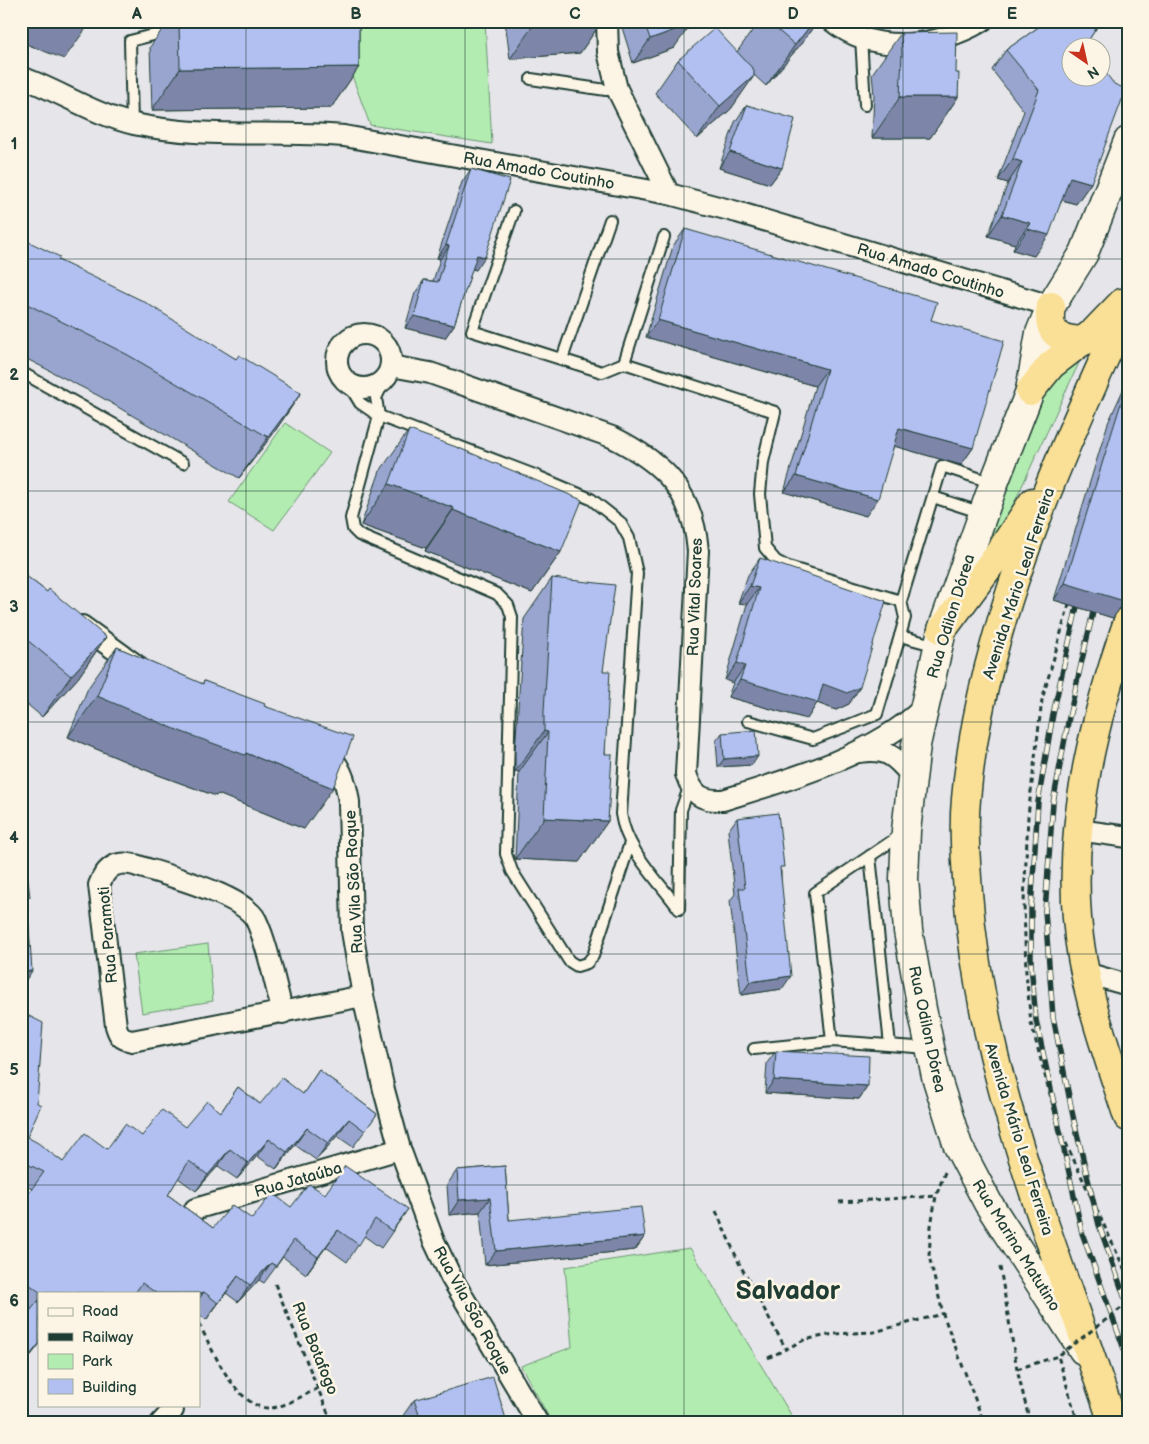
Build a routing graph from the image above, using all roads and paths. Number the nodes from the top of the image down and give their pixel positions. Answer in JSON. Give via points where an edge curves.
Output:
{"nodes":[{"id":1,"x":607,"y":21,"type":"edge"},
{"id":2,"x":832,"y":21,"type":"edge"},
{"id":3,"x":982,"y":21,"type":"edge"},
{"id":4,"x":186,"y":26,"type":"edge"},
{"id":5,"x":861,"y":37,"type":"junction"},
{"id":6,"x":21,"y":77,"type":"edge"},
{"id":7,"x":531,"y":79,"type":"dead end"},
{"id":8,"x":617,"y":89,"type":"junction"},
{"id":9,"x":865,"y":105,"type":"dead end"},
{"id":10,"x":132,"y":124,"type":"junction"},
{"id":11,"x":1128,"y":141,"type":"edge"},
{"id":12,"x":669,"y":194,"type":"junction"},
{"id":13,"x":514,"y":211,"type":"dead end"},
{"id":14,"x":610,"y":220,"type":"dead end"},
{"id":15,"x":664,"y":237,"type":"dead end"},
{"id":16,"x":1128,"y":296,"type":"edge"},
{"id":17,"x":1051,"y":306,"type":"junction"},
{"id":18,"x":1128,"y":306,"type":"edge"},
{"id":19,"x":1084,"y":341,"type":"junction"},
{"id":20,"x":562,"y":359,"type":"junction"},
{"id":21,"x":624,"y":363,"type":"junction"},
{"id":22,"x":389,"y":370,"type":"junction"},
{"id":23,"x":21,"y":372,"type":"edge"},
{"id":24,"x":346,"y":380,"type":"junction"},
{"id":25,"x":1030,"y":391,"type":"junction"},
{"id":26,"x":379,"y":416,"type":"junction"},
{"id":27,"x":183,"y":463,"type":"dead end"},
{"id":28,"x":1058,"y":463,"type":"junction"},
{"id":29,"x":994,"y":483,"type":"junction"},
{"id":30,"x":933,"y":497,"type":"junction"},
{"id":31,"x":984,"y":513,"type":"junction"},
{"id":32,"x":901,"y":601,"type":"junction"},
{"id":33,"x":1069,"y":604,"type":"edge"},
{"id":34,"x":65,"y":613,"type":"edge"},
{"id":35,"x":1128,"y":621,"type":"edge"},
{"id":36,"x":900,"y":636,"type":"junction"},
{"id":37,"x":940,"y":638,"type":"junction"},
{"id":38,"x":156,"y":674,"type":"edge"},
{"id":39,"x":923,"y":708,"type":"junction"},
{"id":40,"x":748,"y":721,"type":"dead end"},
{"id":41,"x":304,"y":737,"type":"edge"},
{"id":42,"x":857,"y":753,"type":"junction"},
{"id":43,"x":912,"y":775,"type":"junction"},
{"id":44,"x":690,"y":786,"type":"junction"},
{"id":45,"x":1078,"y":830,"type":"junction"},
{"id":46,"x":906,"y":831,"type":"junction"},
{"id":47,"x":1128,"y":836,"type":"edge"},
{"id":48,"x":630,"y":843,"type":"junction"},
{"id":49,"x":870,"y":856,"type":"junction"},
{"id":50,"x":1086,"y":973,"type":"junction"},
{"id":51,"x":1128,"y":985,"type":"edge"},
{"id":52,"x":363,"y":996,"type":"junction"},
{"id":53,"x":283,"y":1013,"type":"junction"},
{"id":54,"x":832,"y":1041,"type":"junction"},
{"id":55,"x":890,"y":1045,"type":"junction"},
{"id":56,"x":930,"y":1048,"type":"junction"},
{"id":57,"x":754,"y":1049,"type":"dead end"},
{"id":58,"x":1127,"y":1114,"type":"edge"},
{"id":59,"x":947,"y":1116,"type":"joint"},
{"id":60,"x":400,"y":1149,"type":"junction"},
{"id":61,"x":839,"y":1202,"type":"dead end"},
{"id":62,"x":195,"y":1210,"type":"dead end"},
{"id":63,"x":716,"y":1210,"type":"dead end"},
{"id":64,"x":998,"y":1261,"type":"dead end"},
{"id":65,"x":1128,"y":1277,"type":"edge"},
{"id":66,"x":275,"y":1284,"type":"edge"},
{"id":67,"x":1128,"y":1303,"type":"edge"},
{"id":68,"x":943,"y":1314,"type":"junction"},
{"id":69,"x":200,"y":1326,"type":"edge"},
{"id":70,"x":786,"y":1349,"type":"junction"},
{"id":71,"x":1058,"y":1356,"type":"junction"},
{"id":72,"x":768,"y":1358,"type":"dead end"},
{"id":73,"x":1017,"y":1369,"type":"junction"},
{"id":74,"x":1096,"y":1370,"type":"junction"},
{"id":75,"x":319,"y":1388,"type":"junction"},
{"id":76,"x":332,"y":1423,"type":"edge"},
{"id":77,"x":538,"y":1423,"type":"edge"},
{"id":78,"x":984,"y":1423,"type":"edge"},
{"id":79,"x":1030,"y":1423,"type":"edge"},
{"id":80,"x":1078,"y":1423,"type":"edge"},
{"id":81,"x":1113,"y":1423,"type":"edge"}],
"edges":[{"from":1,"to":8,"type":"street","via":[[608,52]]},
{"from":2,"to":5,"type":"street"},
{"from":3,"to":5,"type":"street","via":[[938,39],[911,45]]},
{"from":4,"to":10,"type":"lane","via":[[130,41]]},
{"from":5,"to":9,"type":"lane"},
{"from":6,"to":10,"type":"street","name":"Rua Amado Coutinho"},
{"from":7,"to":8,"type":"lane"},
{"from":8,"to":12,"type":"street"},
{"from":10,"to":12,"type":"street","name":"Rua Amado Coutinho","via":[[176,131],[344,136]]},
{"from":11,"to":17,"type":"street","name":"Rua Odilon Dórea","via":[[1084,253]]},
{"from":12,"to":17,"type":"street","name":"Rua Amado Coutinho"},
{"from":13,"to":20,"type":"lane","via":[[472,331]]},
{"from":14,"to":20,"type":"lane"},
{"from":15,"to":21,"type":"lane"},
{"from":16,"to":19,"type":"highway"},
{"from":17,"to":19,"type":"highway","via":[[1050,321],[1056,334],[1062,339]]},
{"from":17,"to":25,"type":"street","name":"Rua Odilon Dórea","via":[[1040,333]]},
{"from":18,"to":28,"type":"highway","name":"Avenida Mário Leal Ferreira"},
{"from":19,"to":25,"type":"highway","via":[[1051,365]]},
{"from":20,"to":21,"type":"lane","via":[[602,372]]},
{"from":21,"to":32,"type":"lane","via":[[775,412],[763,462],[760,494],[765,548],[776,561],[788,567]]},
{"from":22,"to":24,"type":"street","via":[[373,386],[354,386]]},
{"from":22,"to":24,"type":"street","via":[[391,356],[382,340],[365,334],[356,335],[341,347],[338,355],[340,373]]},
{"from":22,"to":26,"type":"lane","via":[[376,398]]},
{"from":22,"to":44,"type":"street","name":"Rua Vital Soares","via":[[430,373],[612,436],[659,465],[675,484],[688,503],[696,527],[698,551],[686,767]]},
{"from":23,"to":27,"type":"lane"},
{"from":24,"to":26,"type":"lane","via":[[360,404]]},
{"from":25,"to":29,"type":"street","name":"Rua Odilon Dórea"},
{"from":26,"to":48,"type":"lane","via":[[591,499],[620,522],[629,538],[637,573],[621,814],[623,829]]},
{"from":26,"to":48,"type":"lane","via":[[351,518],[353,529],[358,535],[497,594],[508,604],[512,618],[506,854],[512,871],[569,961],[577,966],[587,964],[593,956]]},
{"from":28,"to":37,"type":"highway"},
{"from":28,"to":74,"type":"highway","name":"Avenida Mário Leal Ferreira","via":[[1007,606],[984,688],[966,802],[966,859],[977,978],[990,1045],[1026,1168]]},
{"from":29,"to":30,"type":"lane","via":[[942,466]]},
{"from":29,"to":31,"type":"street","name":"Rua Odilon Dórea"},
{"from":30,"to":31,"type":"lane"},
{"from":30,"to":32,"type":"lane"},
{"from":31,"to":37,"type":"street","name":"Rua Odilon Dórea"},
{"from":32,"to":36,"type":"lane","via":[[905,618]]},
{"from":33,"to":65,"type":"path","via":[[1042,700],[1028,816],[1024,903],[1026,973],[1031,1023],[1059,1128]]},
{"from":34,"to":38,"type":"street","via":[[131,662]]},
{"from":35,"to":45,"type":"highway","via":[[1101,708],[1088,763]]},
{"from":36,"to":37,"type":"lane"},
{"from":36,"to":40,"type":"lane","via":[[877,714],[813,739]]},
{"from":37,"to":39,"type":"street","name":"Rua Odilon Dórea"},
{"from":39,"to":42,"type":"street","via":[[895,732]]},
{"from":39,"to":43,"type":"street","name":"Rua Odilon Dórea"},
{"from":41,"to":52,"type":"street","name":"Rua Vila São Roque","via":[[330,755],[346,783],[352,931]]},
{"from":42,"to":43,"type":"street","via":[[886,752]]},
{"from":42,"to":44,"type":"street","via":[[723,800],[709,801]]},
{"from":43,"to":46,"type":"street","name":"Rua Odilon Dórea"},
{"from":44,"to":48,"type":"lane","via":[[681,810],[679,909]]},
{"from":45,"to":47,"type":"street"},
{"from":45,"to":50,"type":"highway","via":[[1077,920]]},
{"from":46,"to":49,"type":"lane"},
{"from":46,"to":56,"type":"street","name":"Rua Odilon Dórea","via":[[904,879],[908,931]]},
{"from":49,"to":54,"type":"lane","via":[[815,893]]},
{"from":49,"to":55,"type":"lane"},
{"from":50,"to":51,"type":"street"},
{"from":50,"to":58,"type":"highway"},
{"from":52,"to":53,"type":"street","name":"Rua Paramoti"},
{"from":52,"to":60,"type":"street","name":"Rua Vila São Roque"},
{"from":53,"to":53,"type":"street","name":"Rua Paramoti","via":[[256,919],[245,906],[123,862],[111,866],[103,874],[99,885],[119,1036],[132,1041]]},
{"from":54,"to":55,"type":"lane"},
{"from":54,"to":57,"type":"lane"},
{"from":55,"to":56,"type":"lane"},
{"from":56,"to":59,"type":"street","name":"Rua Odilon Dórea"},
{"from":59,"to":74,"type":"street","name":"Rua Marina Matutino","via":[[958,1146],[988,1203]]},
{"from":60,"to":62,"type":"street","name":"Rua Jataúba"},
{"from":60,"to":77,"type":"street","name":"Rua Vila São Roque","via":[[433,1239],[451,1276]]},
{"from":61,"to":68,"type":"path","via":[[936,1196],[929,1256]]},
{"from":63,"to":70,"type":"path","via":[[739,1264]]},
{"from":64,"to":73,"type":"path"},
{"from":66,"to":75,"type":"path","name":"Rua Botafogo"},
{"from":67,"to":71,"type":"path","bridge":true},
{"from":68,"to":70,"type":"path","via":[[874,1332],[834,1334],[804,1340]]},
{"from":68,"to":78,"type":"path"},
{"from":69,"to":75,"type":"path","via":[[232,1385],[247,1399],[273,1408]]},
{"from":70,"to":72,"type":"path"},
{"from":71,"to":73,"type":"path"},
{"from":71,"to":80,"type":"path","bridge":true},
{"from":73,"to":79,"type":"path"},
{"from":74,"to":81,"type":"highway","name":"Avenida Mário Leal Ferreira"},
{"from":75,"to":76,"type":"path","name":"Rua Botafogo"}]}
